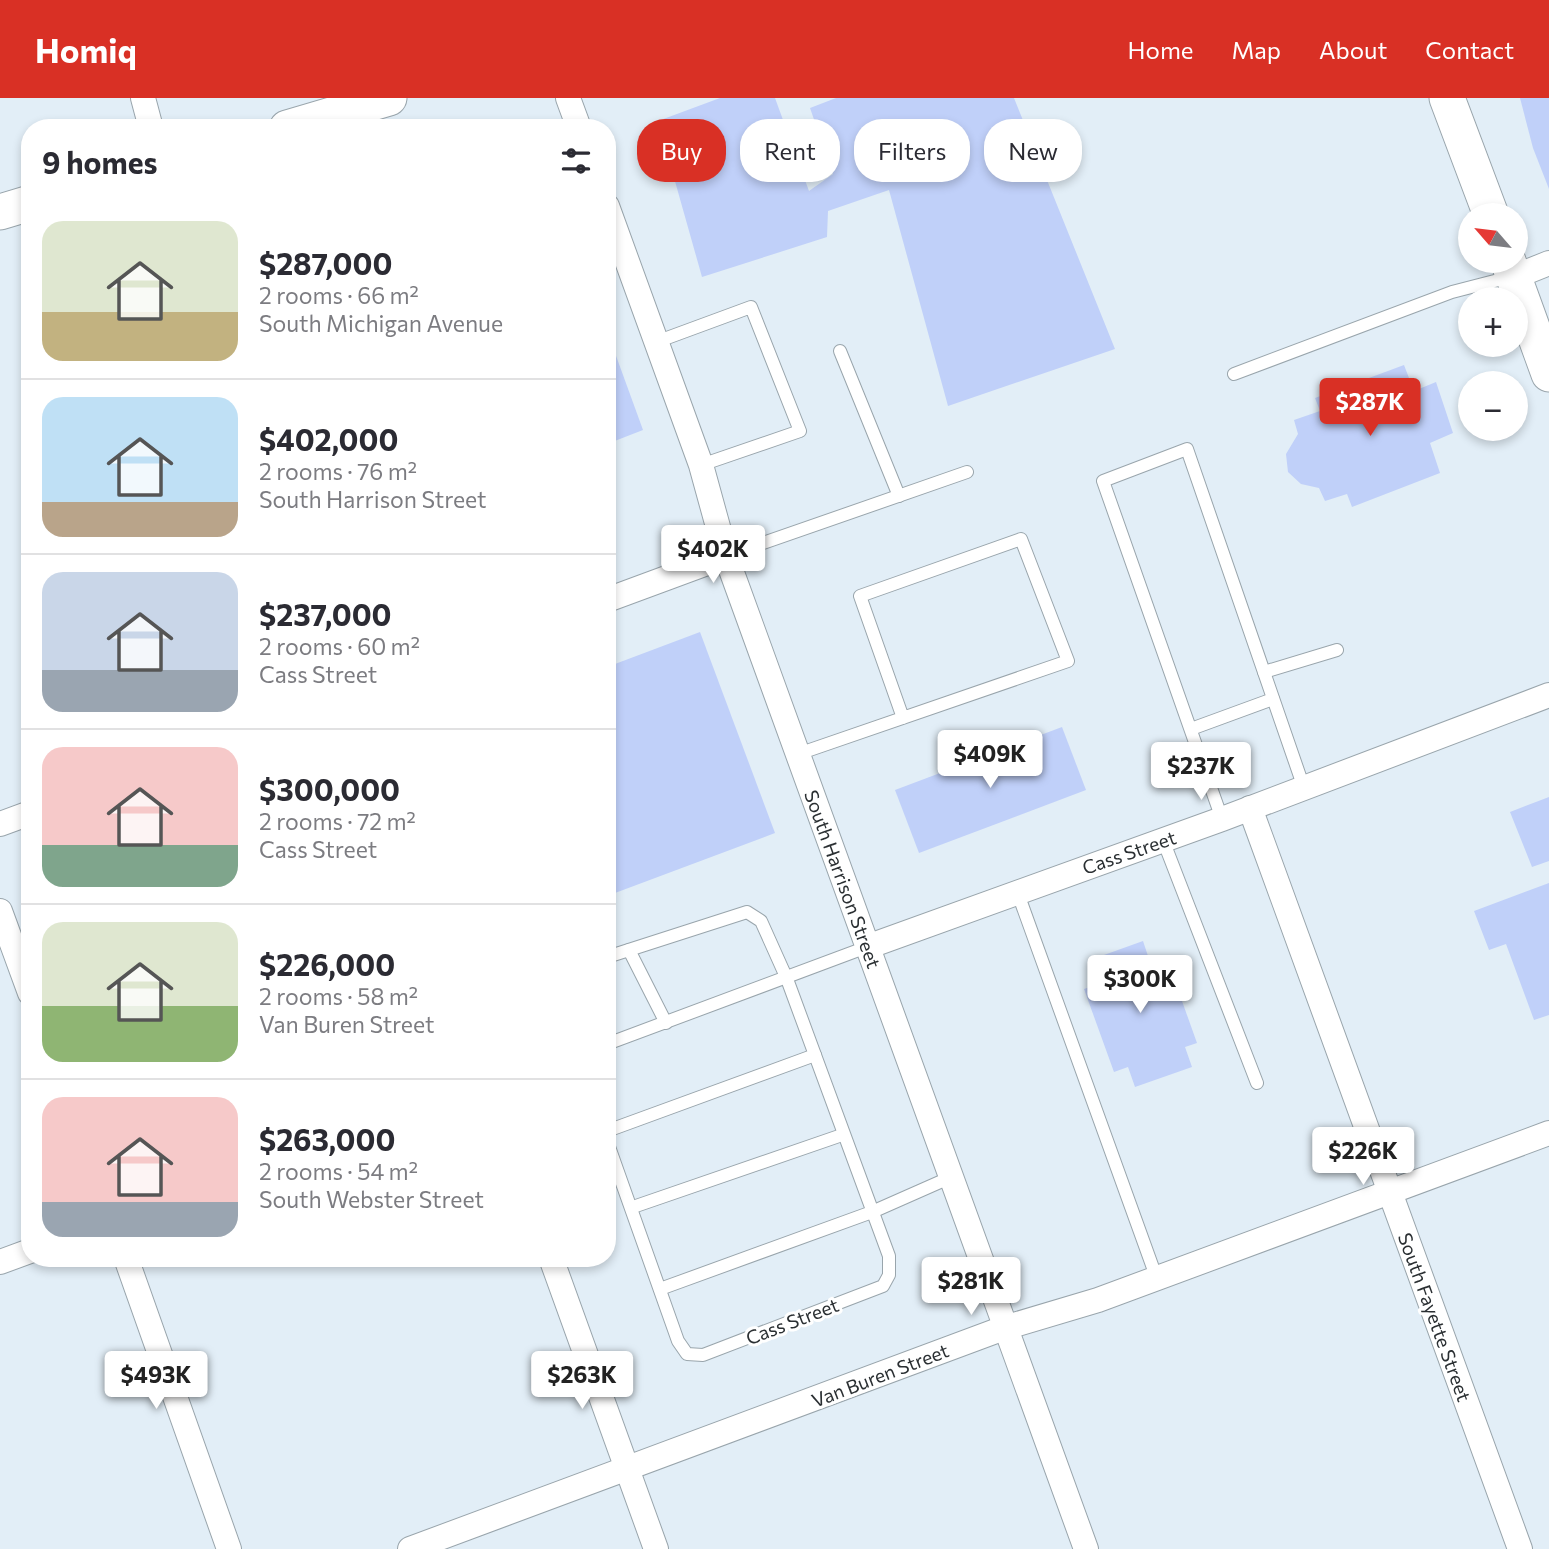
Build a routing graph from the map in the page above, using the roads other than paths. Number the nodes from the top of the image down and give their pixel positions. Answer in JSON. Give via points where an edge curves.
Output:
{"nodes":[{"id":1,"x":143,"y":98,"type":"edge"},
{"id":2,"x":389,"y":98,"type":"edge"},
{"id":3,"x":568,"y":98,"type":"edge"},
{"id":4,"x":1447,"y":98,"type":"edge"},
{"id":5,"x":148,"y":119,"type":"edge"},
{"id":6,"x":318,"y":119,"type":"edge"},
{"id":7,"x":576,"y":119,"type":"edge"},
{"id":8,"x":1486,"y":203,"type":"edge"},
{"id":9,"x":21,"y":206,"type":"edge"},
{"id":10,"x":0,"y":212,"type":"edge"},
{"id":11,"x":616,"y":231,"type":"edge"},
{"id":12,"x":1549,"y":263,"type":"edge"},
{"id":13,"x":1528,"y":266,"type":"edge"},
{"id":14,"x":1501,"y":273,"type":"edge"},
{"id":15,"x":1512,"y":273,"type":"edge"},
{"id":16,"x":656,"y":342,"type":"junction"},
{"id":17,"x":840,"y":351,"type":"dead end"},
{"id":18,"x":1234,"y":374,"type":"dead end"},
{"id":19,"x":1549,"y":374,"type":"edge"},
{"id":20,"x":701,"y":465,"type":"junction"},
{"id":21,"x":967,"y":472,"type":"dead end"},
{"id":22,"x":899,"y":496,"type":"junction"},
{"id":23,"x":726,"y":556,"type":"junction"},
{"id":24,"x":616,"y":597,"type":"edge"},
{"id":25,"x":1336,"y":650,"type":"dead end"},
{"id":26,"x":1264,"y":672,"type":"junction"},
{"id":27,"x":1549,"y":695,"type":"edge"},
{"id":28,"x":1273,"y":699,"type":"junction"},
{"id":29,"x":903,"y":718,"type":"junction"},
{"id":30,"x":1191,"y":729,"type":"junction"},
{"id":31,"x":798,"y":754,"type":"junction"},
{"id":32,"x":1304,"y":789,"type":"junction"},
{"id":33,"x":1250,"y":808,"type":"junction"},
{"id":34,"x":21,"y":816,"type":"edge"},
{"id":35,"x":1222,"y":819,"type":"junction"},
{"id":36,"x":0,"y":824,"type":"edge"},
{"id":37,"x":1163,"y":840,"type":"junction"},
{"id":38,"x":1017,"y":891,"type":"junction"},
{"id":39,"x":0,"y":911,"type":"edge"},
{"id":40,"x":867,"y":947,"type":"junction"},
{"id":41,"x":629,"y":950,"type":"junction"},
{"id":42,"x":616,"y":954,"type":"edge"},
{"id":43,"x":21,"y":968,"type":"edge"},
{"id":44,"x":787,"y":979,"type":"junction"},
{"id":45,"x":666,"y":1023,"type":"junction"},
{"id":46,"x":616,"y":1041,"type":"edge"},
{"id":47,"x":815,"y":1055,"type":"junction"},
{"id":48,"x":1257,"y":1083,"type":"dead end"},
{"id":49,"x":616,"y":1128,"type":"edge"},
{"id":50,"x":1549,"y":1133,"type":"edge"},
{"id":51,"x":842,"y":1135,"type":"junction"},
{"id":52,"x":616,"y":1164,"type":"edge"},
{"id":53,"x":950,"y":1178,"type":"junction"},
{"id":54,"x":1389,"y":1193,"type":"junction"},
{"id":55,"x":633,"y":1207,"type":"junction"},
{"id":56,"x":872,"y":1212,"type":"junction"},
{"id":57,"x":21,"y":1254,"type":"edge"},
{"id":58,"x":0,"y":1262,"type":"edge"},
{"id":59,"x":129,"y":1267,"type":"edge"},
{"id":60,"x":554,"y":1267,"type":"edge"},
{"id":61,"x":1157,"y":1279,"type":"junction"},
{"id":62,"x":660,"y":1289,"type":"junction"},
{"id":63,"x":1004,"y":1328,"type":"junction"},
{"id":64,"x":627,"y":1469,"type":"junction"},
{"id":65,"x":229,"y":1549,"type":"edge"},
{"id":66,"x":410,"y":1549,"type":"edge"},
{"id":67,"x":656,"y":1549,"type":"edge"},
{"id":68,"x":1086,"y":1549,"type":"edge"},
{"id":69,"x":1520,"y":1549,"type":"edge"}],
"edges":[{"from":1,"to":5,"type":"street"},
{"from":2,"to":6,"type":"street"},
{"from":3,"to":7,"type":"street"},
{"from":4,"to":8,"type":"street"},
{"from":9,"to":10,"type":"street"},
{"from":11,"to":16,"type":"street","name":"South Harrison Street"},
{"from":12,"to":13,"type":"street"},
{"from":14,"to":18,"type":"lane"},
{"from":15,"to":19,"type":"street"},
{"from":16,"to":20,"type":"street","name":"South Harrison Street"},
{"from":16,"to":20,"type":"lane","via":[[751,307],[800,432]]},
{"from":17,"to":22,"type":"lane"},
{"from":20,"to":23,"type":"street","name":"South Harrison Street"},
{"from":21,"to":22,"type":"lane"},
{"from":22,"to":23,"type":"lane"},
{"from":23,"to":24,"type":"street"},
{"from":23,"to":31,"type":"street","name":"South Harrison Street"},
{"from":25,"to":26,"type":"lane"},
{"from":26,"to":28,"type":"lane"},
{"from":26,"to":30,"type":"lane","via":[[1187,449],[1103,481]]},
{"from":27,"to":32,"type":"street","name":"Cass Street"},
{"from":28,"to":30,"type":"lane"},
{"from":28,"to":32,"type":"lane"},
{"from":29,"to":29,"type":"lane","via":[[1068,661],[1021,539],[860,596]]},
{"from":29,"to":31,"type":"lane"},
{"from":30,"to":35,"type":"lane"},
{"from":31,"to":40,"type":"street","name":"South Harrison Street"},
{"from":32,"to":33,"type":"street","name":"Cass Street"},
{"from":33,"to":35,"type":"street","name":"Cass Street"},
{"from":33,"to":54,"type":"street","name":"South Fayette Street"},
{"from":34,"to":36,"type":"street"},
{"from":35,"to":37,"type":"street","name":"Cass Street"},
{"from":37,"to":38,"type":"street","name":"Cass Street"},
{"from":37,"to":48,"type":"lane"},
{"from":38,"to":40,"type":"street","name":"Cass Street"},
{"from":38,"to":61,"type":"lane"},
{"from":39,"to":43,"type":"street"},
{"from":40,"to":44,"type":"lane","name":"Cass Street"},
{"from":40,"to":53,"type":"street","name":"South Harrison Street"},
{"from":41,"to":42,"type":"lane","name":"Cass Street"},
{"from":41,"to":44,"type":"lane","name":"Cass Street","via":[[747,912],[761,921]]},
{"from":41,"to":45,"type":"lane"},
{"from":44,"to":45,"type":"lane"},
{"from":44,"to":47,"type":"lane","name":"Cass Street"},
{"from":45,"to":46,"type":"lane"},
{"from":47,"to":49,"type":"lane"},
{"from":47,"to":51,"type":"lane","name":"Cass Street"},
{"from":50,"to":54,"type":"street","name":"Van Buren Street"},
{"from":51,"to":55,"type":"lane"},
{"from":51,"to":56,"type":"lane","name":"Cass Street"},
{"from":52,"to":55,"type":"lane","name":"Cass Street"},
{"from":53,"to":56,"type":"lane"},
{"from":53,"to":63,"type":"street","name":"South Harrison Street"},
{"from":54,"to":61,"type":"street","name":"Van Buren Street"},
{"from":54,"to":69,"type":"street","name":"South Fayette Street"},
{"from":55,"to":62,"type":"lane","name":"Cass Street"},
{"from":56,"to":62,"type":"lane"},
{"from":56,"to":62,"type":"lane","name":"Cass Street","via":[[889,1256],[889,1275],[883,1286],[703,1355],[687,1354],[678,1341]]},
{"from":57,"to":58,"type":"street"},
{"from":59,"to":65,"type":"street"},
{"from":60,"to":64,"type":"street"},
{"from":61,"to":63,"type":"street","name":"Van Buren Street"},
{"from":63,"to":64,"type":"street","name":"Van Buren Street"},
{"from":63,"to":68,"type":"street","name":"South Harrison Street"},
{"from":64,"to":66,"type":"street","name":"Van Buren Street"},
{"from":64,"to":67,"type":"street"}]}
